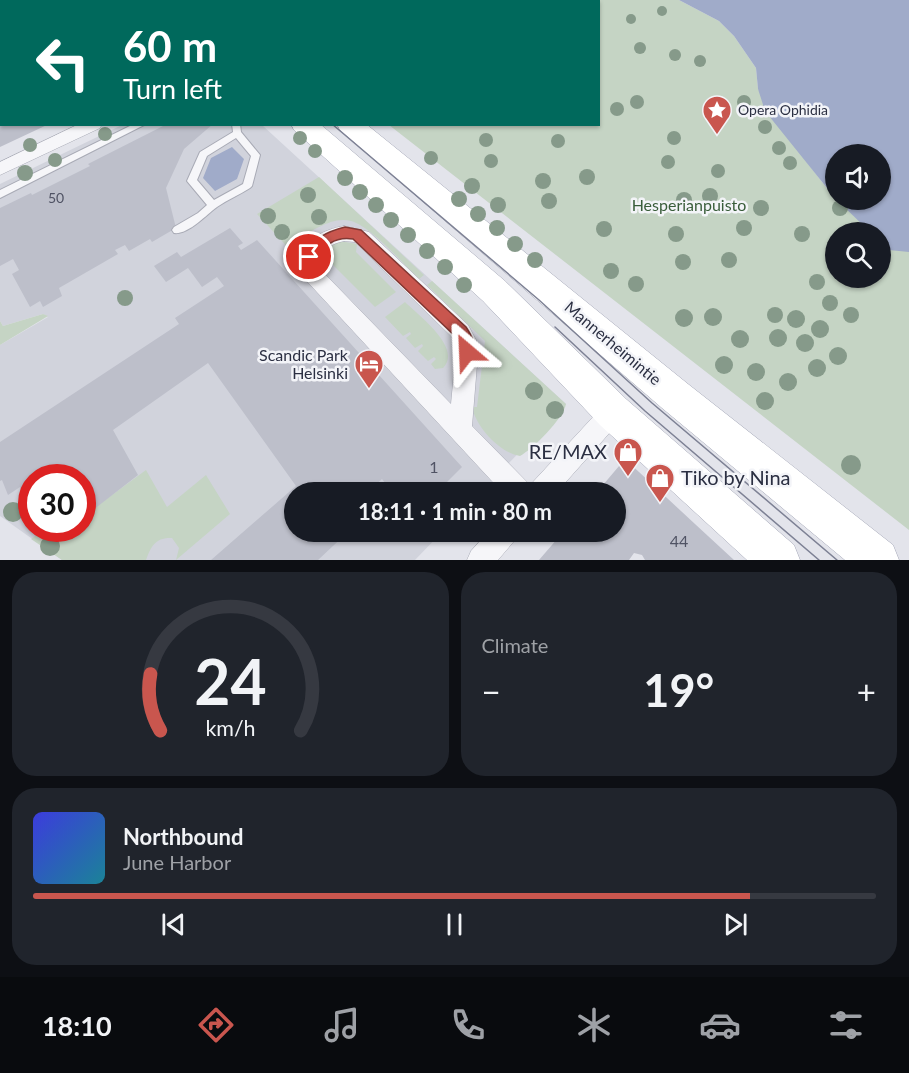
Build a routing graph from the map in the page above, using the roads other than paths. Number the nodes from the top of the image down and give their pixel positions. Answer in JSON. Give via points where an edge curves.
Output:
{"nodes":[{"id":1,"x":90,"y":126,"type":"edge"},
{"id":2,"x":138,"y":126,"type":"edge"},
{"id":3,"x":305,"y":126,"type":"edge"},
{"id":4,"x":351,"y":126,"type":"edge"},
{"id":5,"x":237,"y":129,"type":"edge"},
{"id":6,"x":0,"y":170,"type":"edge"},
{"id":7,"x":0,"y":194,"type":"edge"},
{"id":8,"x":213,"y":205,"type":"junction"},
{"id":9,"x":177,"y":230,"type":"dead end"},
{"id":10,"x":613,"y":412,"type":"junction"},
{"id":11,"x":459,"y":429,"type":"junction"},
{"id":12,"x":509,"y":482,"type":"edge"},
{"id":13,"x":550,"y":482,"type":"edge"},
{"id":14,"x":496,"y":542,"type":"edge"},
{"id":15,"x":480,"y":560,"type":"edge"},
{"id":16,"x":780,"y":560,"type":"edge"},
{"id":17,"x":878,"y":560,"type":"edge"}],
"edges":[{"from":1,"to":6,"type":"street"},
{"from":2,"to":7,"type":"lane"},
{"from":3,"to":10,"type":"main road","via":[[494,291]]},
{"from":4,"to":17,"type":"main road","name":"Mannerheimintie"},
{"from":5,"to":8,"type":"lane","via":[[203,154],[192,181]]},
{"from":5,"to":8,"type":"lane","via":[[256,155],[247,186]]},
{"from":8,"to":9,"type":"lane"},
{"from":10,"to":13,"type":"street"},
{"from":10,"to":16,"type":"main road"},
{"from":11,"to":11,"type":"street","via":[[467,352],[461,332],[362,237],[345,232],[324,240],[308,260],[310,271]]},
{"from":11,"to":12,"type":"street"},
{"from":14,"to":15,"type":"street"}]}
